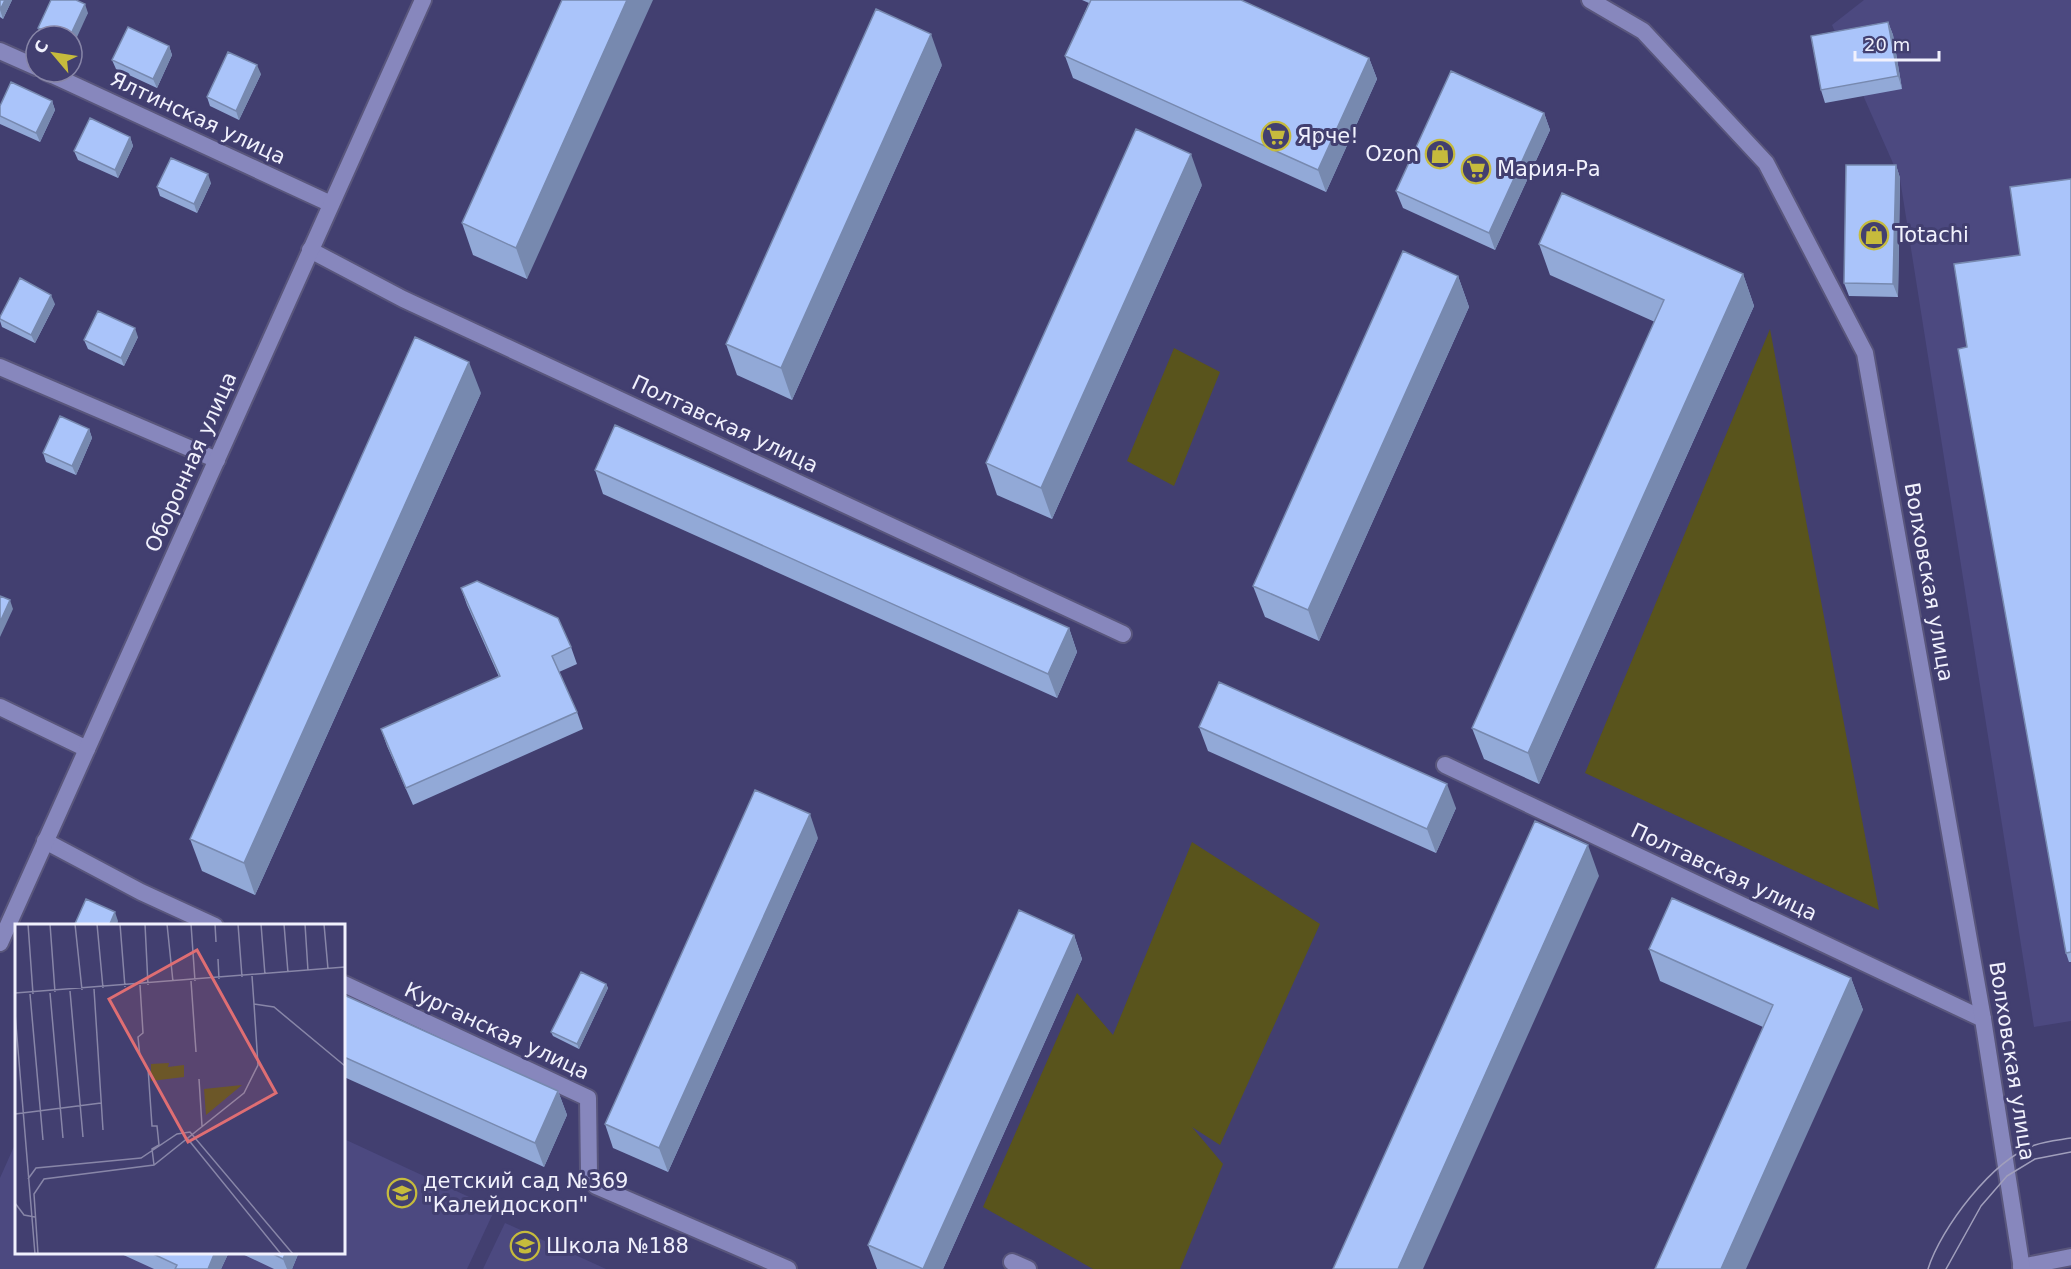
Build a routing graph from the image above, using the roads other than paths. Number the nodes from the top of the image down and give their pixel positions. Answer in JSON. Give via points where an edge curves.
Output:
{"nodes":[{"id":1,"x":423,"y":0,"type":"edge"},
{"id":2,"x":1590,"y":0,"type":"edge"},
{"id":3,"x":0,"y":51,"type":"edge"},
{"id":4,"x":24,"y":62,"type":"edge"},
{"id":5,"x":72,"y":84,"type":"edge"},
{"id":6,"x":331,"y":204,"type":"junction"},
{"id":7,"x":310,"y":250,"type":"junction"},
{"id":8,"x":0,"y":367,"type":"edge"},
{"id":9,"x":217,"y":460,"type":"junction"},
{"id":10,"x":1123,"y":634,"type":"dead end"},
{"id":11,"x":0,"y":706,"type":"edge"},
{"id":12,"x":87,"y":749,"type":"junction"},
{"id":13,"x":1445,"y":765,"type":"dead end"},
{"id":14,"x":45,"y":841,"type":"junction"},
{"id":15,"x":211,"y":924,"type":"edge"},
{"id":16,"x":0,"y":943,"type":"edge"},
{"id":17,"x":345,"y":984,"type":"edge"},
{"id":18,"x":1983,"y":1020,"type":"junction"},
{"id":19,"x":2071,"y":1257,"type":"edge"},
{"id":20,"x":1012,"y":1262,"type":"dead end"},
{"id":21,"x":2022,"y":1268,"type":"edge"},
{"id":22,"x":788,"y":1269,"type":"edge"},
{"id":23,"x":1028,"y":1269,"type":"edge"}],
"edges":[{"from":1,"to":6,"type":"street","name":"Оборонная улица"},
{"from":2,"to":18,"type":"street","name":"Волховская улица","via":[[1643,31],[1766,163],[1865,352]]},
{"from":3,"to":4,"type":"street"},
{"from":5,"to":6,"type":"street","name":"Ялтинская улица"},
{"from":6,"to":7,"type":"street","name":"Оборонная улица"},
{"from":7,"to":9,"type":"street","name":"Оборонная улица"},
{"from":7,"to":10,"type":"street","name":"Полтавская улица","via":[[403,299]]},
{"from":8,"to":9,"type":"street"},
{"from":9,"to":12,"type":"street","name":"Оборонная улица"},
{"from":11,"to":12,"type":"street"},
{"from":12,"to":14,"type":"street","name":"Оборонная улица"},
{"from":13,"to":18,"type":"street","name":"Полтавская улица"},
{"from":14,"to":15,"type":"street"},
{"from":14,"to":16,"type":"street","name":"Оборонная улица"},
{"from":17,"to":22,"type":"street","name":"Курганская улица","via":[[588,1098],[589,1174],[596,1186]]},
{"from":18,"to":21,"type":"street","name":"Волховская улица"},
{"from":19,"to":21,"type":"street"},
{"from":20,"to":23,"type":"street"}]}
